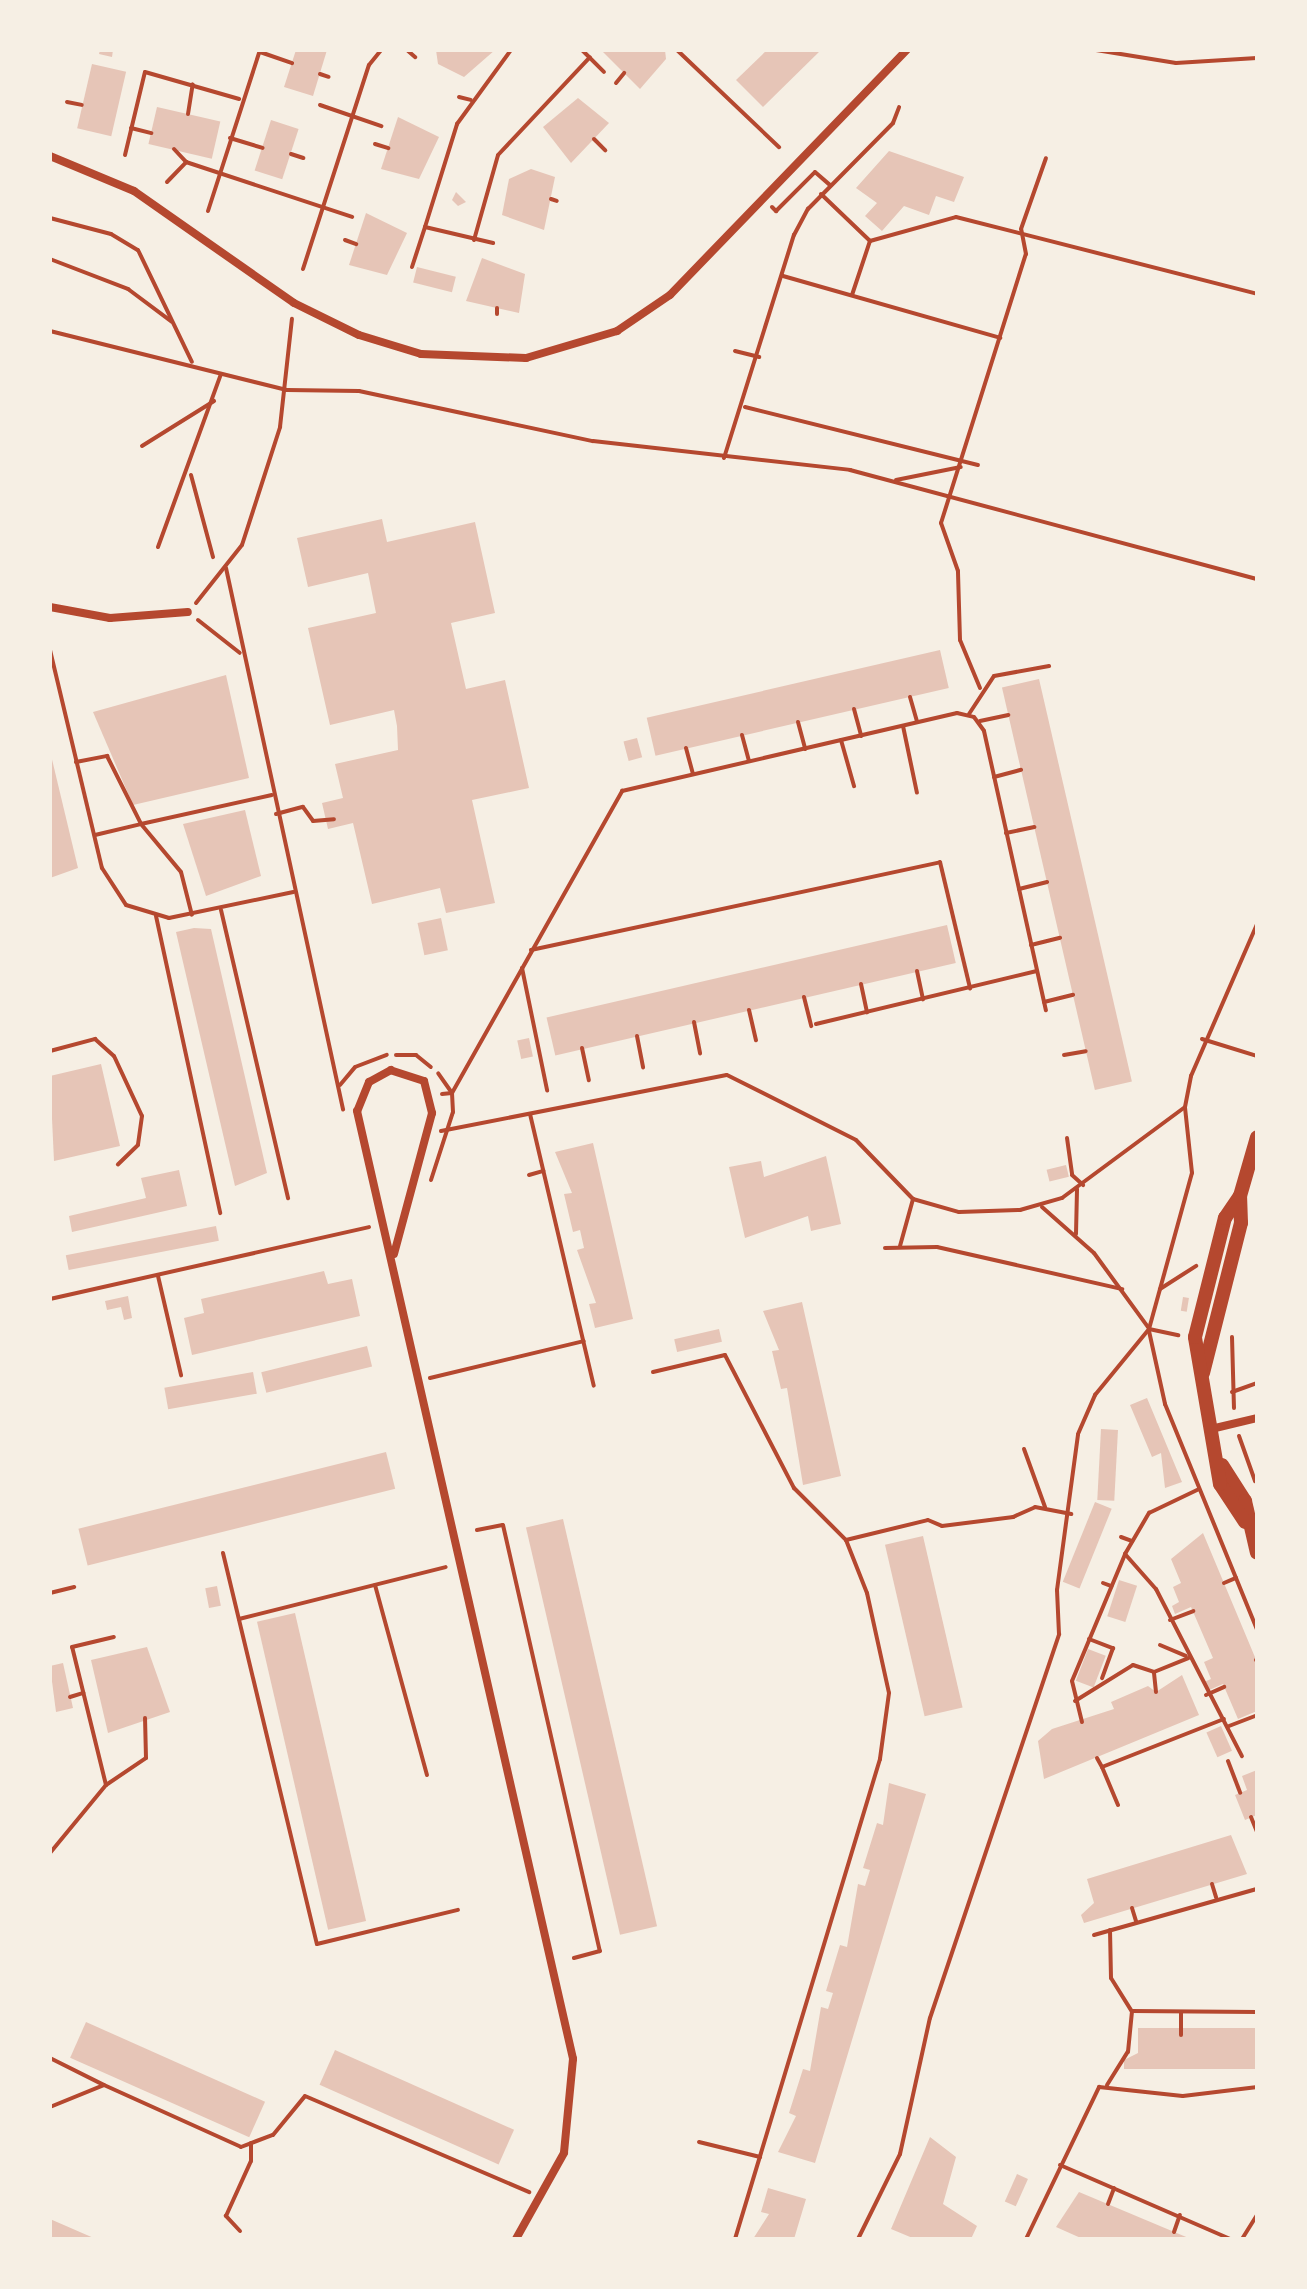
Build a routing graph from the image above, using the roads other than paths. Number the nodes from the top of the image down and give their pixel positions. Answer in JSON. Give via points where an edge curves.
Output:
{"nodes":[{"id":1,"x":907,"y":50,"type":"edge"},
{"id":2,"x":50,"y":156,"type":"edge"},
{"id":3,"x":50,"y":607,"type":"edge"},
{"id":4,"x":188,"y":612,"type":"road end"},
{"id":5,"x":1257,"y":1137,"type":"edge"},
{"id":6,"x":394,"y":1254,"type":"junction"},
{"id":7,"x":1257,"y":1418,"type":"edge"},
{"id":8,"x":1211,"y":1429,"type":"junction"},
{"id":9,"x":1257,"y":1553,"type":"edge"},
{"id":10,"x":516,"y":2239,"type":"edge"}],
"edges":[{"from":1,"to":2,"type":"street","via":[[670,295],[617,331],[526,358],[421,354],[359,335],[294,303],[134,191]]},
{"from":3,"to":4,"type":"street","via":[[110,618]]},
{"from":5,"to":8,"type":"street","via":[[1240,1196],[1225,1218],[1197,1319],[1195,1350]]},
{"from":6,"to":6,"type":"street","via":[[429,1127],[432,1095],[424,1081],[391,1070],[369,1082],[357,1111],[381,1227]]},
{"from":6,"to":10,"type":"street","via":[[573,2059],[571,2123],[543,2199]]},
{"from":7,"to":8,"type":"street"},
{"from":8,"to":9,"type":"street","via":[[1228,1505],[1245,1522]]}]}
